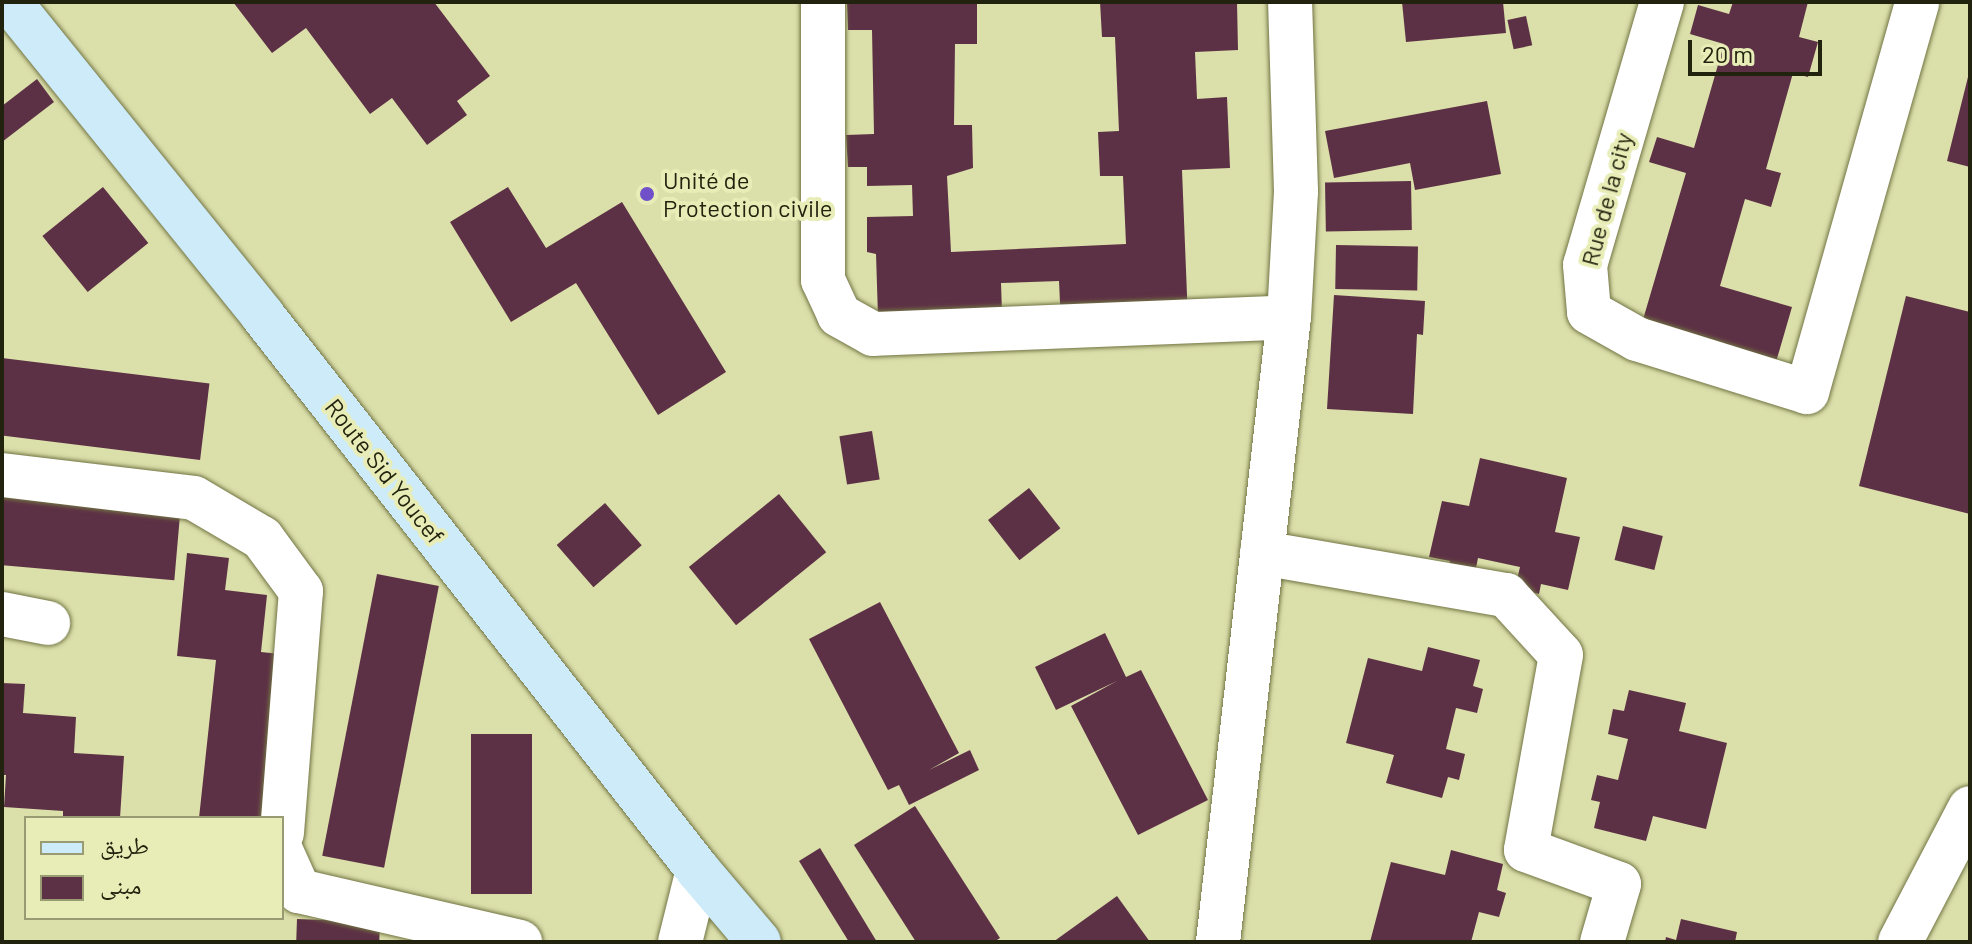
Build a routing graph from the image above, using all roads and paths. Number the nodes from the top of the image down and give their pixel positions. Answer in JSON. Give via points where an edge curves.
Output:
{"nodes":[{"id":1,"x":823,"y":2,"type":"edge"},
{"id":2,"x":1290,"y":2,"type":"edge"},
{"id":3,"x":1662,"y":2,"type":"edge"},
{"id":4,"x":1917,"y":2,"type":"edge"},
{"id":5,"x":15,"y":12,"type":"edge"},
{"id":6,"x":1289,"y":317,"type":"junction"},
{"id":7,"x":2,"y":475,"type":"edge"},
{"id":8,"x":1262,"y":553,"type":"junction"},
{"id":9,"x":2,"y":614,"type":"edge"},
{"id":10,"x":48,"y":623,"type":"dead end"},
{"id":11,"x":1970,"y":808,"type":"edge"},
{"id":12,"x":283,"y":816,"type":"edge"},
{"id":13,"x":284,"y":857,"type":"edge"},
{"id":14,"x":698,"y":870,"type":"junction"},
{"id":15,"x":520,"y":942,"type":"edge"},
{"id":16,"x":680,"y":942,"type":"edge"},
{"id":17,"x":759,"y":942,"type":"edge"},
{"id":18,"x":1218,"y":942,"type":"edge"},
{"id":19,"x":1602,"y":942,"type":"edge"},
{"id":20,"x":1900,"y":942,"type":"edge"}],
"edges":[{"from":1,"to":6,"type":"street","via":[[823,280],[839,315],[873,334]]},
{"from":2,"to":6,"type":"street","via":[[1296,191]]},
{"from":3,"to":4,"type":"street","name":"Rue de la city","via":[[1585,265],[1589,312],[1637,339],[1807,392]]},
{"from":5,"to":14,"type":"main road","name":"Route Sid Youcef","via":[[263,316]]},
{"from":6,"to":8,"type":"street"},
{"from":7,"to":12,"type":"street","via":[[194,498],[262,538],[301,591]]},
{"from":8,"to":18,"type":"street"},
{"from":8,"to":19,"type":"street","via":[[1506,595],[1561,655],[1526,850],[1619,884]]},
{"from":9,"to":10,"type":"street"},
{"from":11,"to":20,"type":"street"},
{"from":13,"to":15,"type":"street","via":[[299,891]]},
{"from":14,"to":16,"type":"street"},
{"from":14,"to":17,"type":"main road","name":"Route Sid Youcef"}]}
